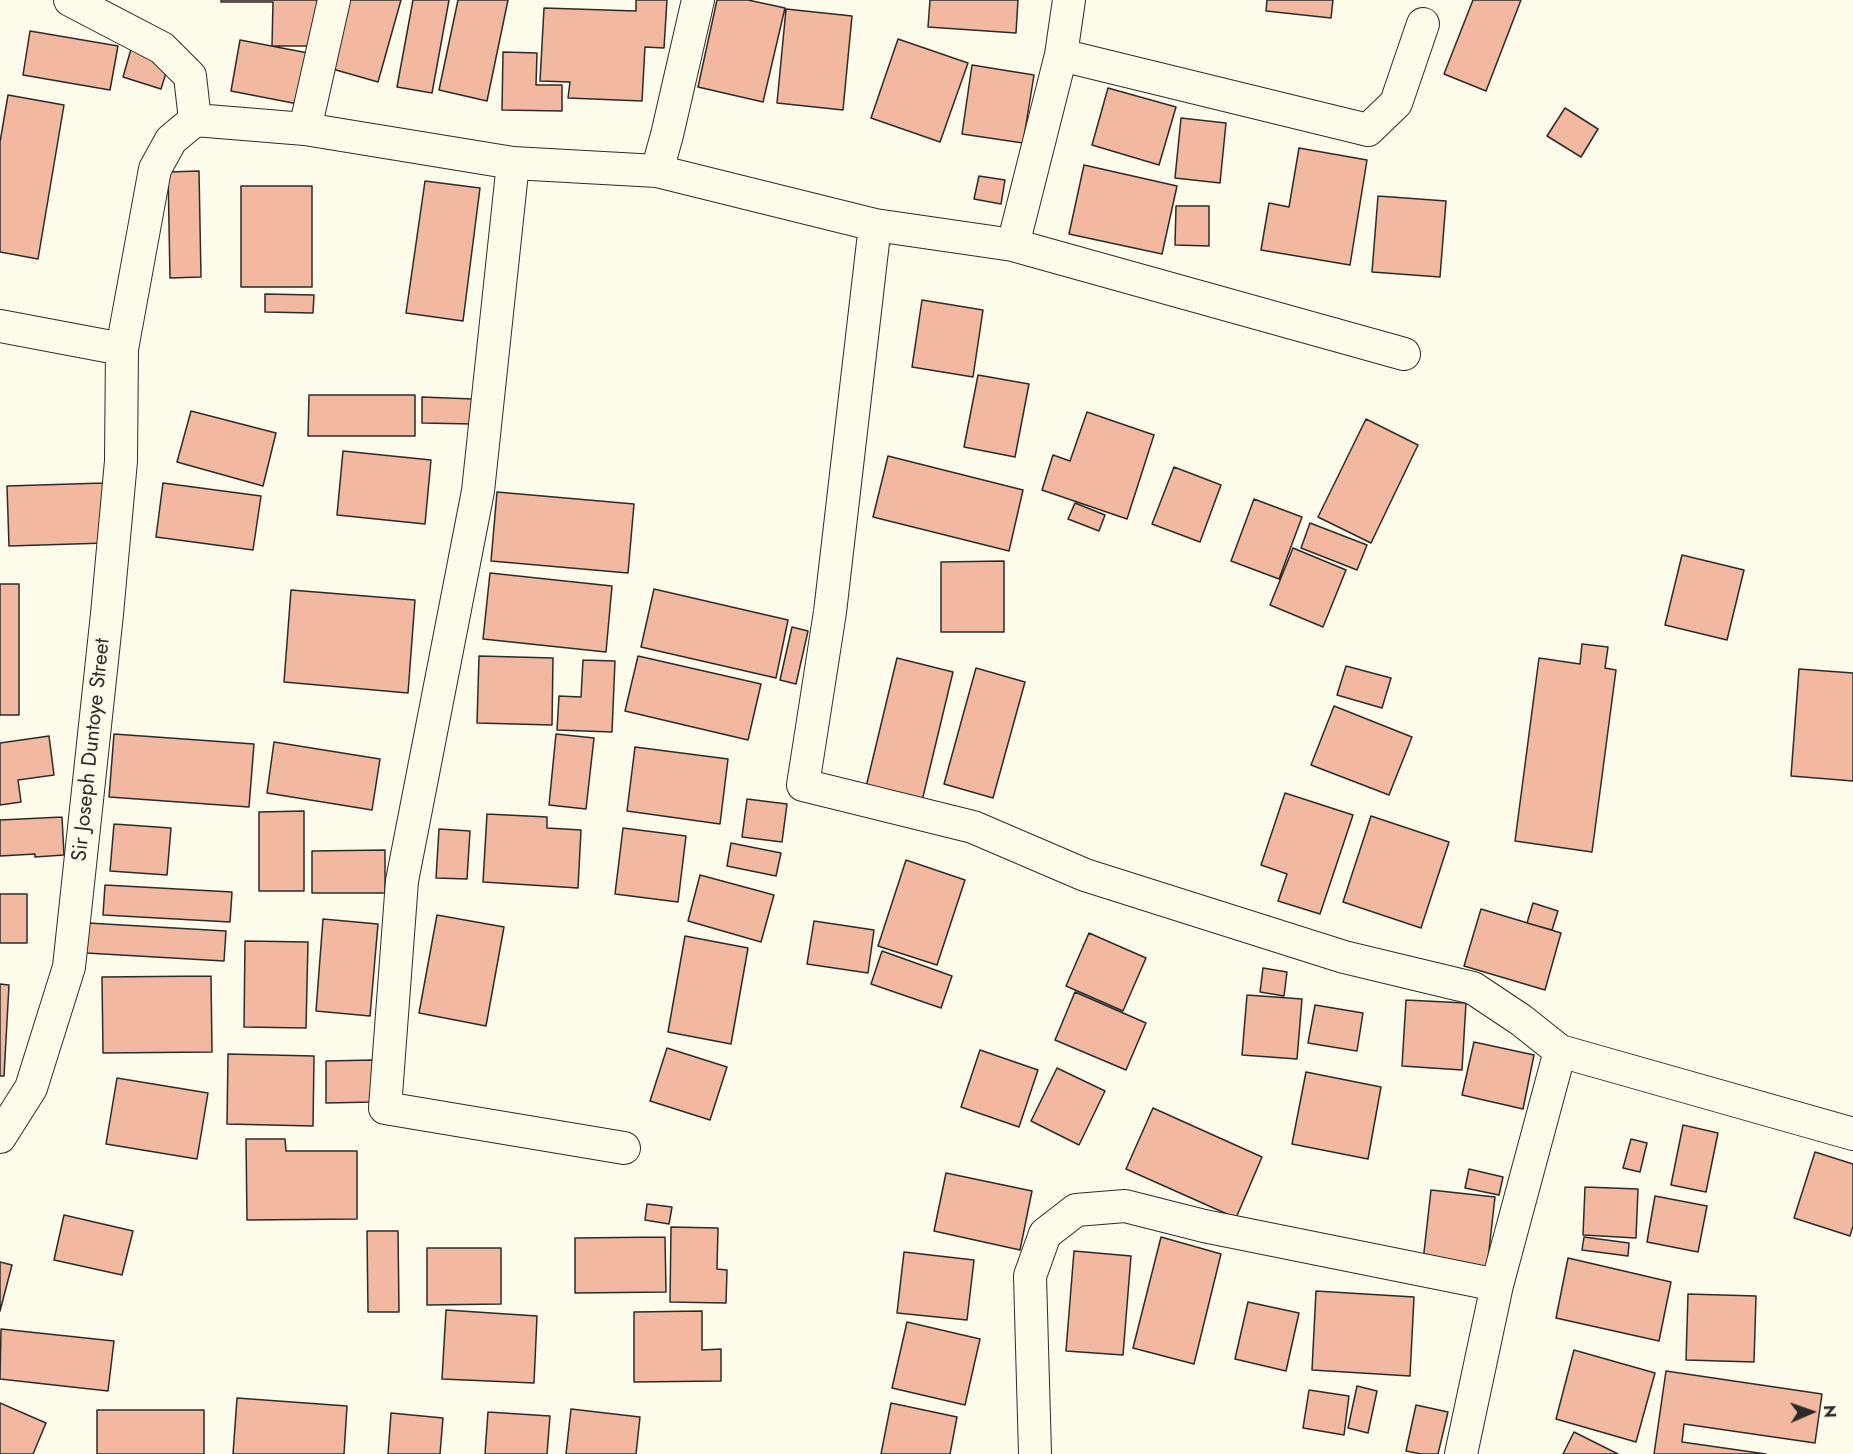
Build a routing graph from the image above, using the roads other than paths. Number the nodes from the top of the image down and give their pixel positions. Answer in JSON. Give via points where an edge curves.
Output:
{"nodes":[{"id":1,"x":70,"y":0,"type":"edge"},
{"id":2,"x":334,"y":0,"type":"edge"},
{"id":3,"x":698,"y":0,"type":"edge"},
{"id":4,"x":1069,"y":0,"type":"edge"},
{"id":5,"x":1423,"y":24,"type":"dead end"},
{"id":6,"x":1061,"y":55,"type":"junction"},
{"id":7,"x":195,"y":120,"type":"junction"},
{"id":8,"x":305,"y":129,"type":"junction"},
{"id":9,"x":513,"y":163,"type":"junction"},
{"id":10,"x":657,"y":171,"type":"junction"},
{"id":11,"x":875,"y":225,"type":"junction"},
{"id":12,"x":1013,"y":245,"type":"junction"},
{"id":13,"x":0,"y":326,"type":"edge"},
{"id":14,"x":122,"y":349,"type":"junction"},
{"id":15,"x":1404,"y":354,"type":"dead end"},
{"id":16,"x":1560,"y":1051,"type":"junction"},
{"id":17,"x":1853,"y":1134,"type":"edge"},
{"id":18,"x":0,"y":1137,"type":"edge"},
{"id":19,"x":624,"y":1148,"type":"dead end"},
{"id":20,"x":1497,"y":1285,"type":"junction"},
{"id":21,"x":1035,"y":1454,"type":"edge"},
{"id":22,"x":1461,"y":1454,"type":"edge"}],
"edges":[{"from":1,"to":7,"type":"street","via":[[162,48],[190,76]]},
{"from":2,"to":8,"type":"street"},
{"from":3,"to":10,"type":"street"},
{"from":4,"to":6,"type":"street"},
{"from":5,"to":6,"type":"street","via":[[1396,103],[1368,130]]},
{"from":6,"to":12,"type":"street"},
{"from":7,"to":8,"type":"street"},
{"from":7,"to":14,"type":"street","name":"Sir Joseph Duntoye Street","via":[[171,140],[155,169]]},
{"from":8,"to":9,"type":"street"},
{"from":9,"to":10,"type":"street"},
{"from":9,"to":19,"type":"street","via":[[478,491],[402,880],[386,1108]]},
{"from":10,"to":11,"type":"street"},
{"from":11,"to":12,"type":"street"},
{"from":11,"to":16,"type":"street","via":[[830,612],[803,785],[973,827],[1085,875],[1344,957],[1473,988]]},
{"from":12,"to":15,"type":"street"},
{"from":13,"to":14,"type":"street"},
{"from":14,"to":18,"type":"street","name":"Sir Joseph Duntoye Street","via":[[121,461],[69,967],[31,1088]]},
{"from":16,"to":17,"type":"street"},
{"from":16,"to":20,"type":"street"},
{"from":20,"to":21,"type":"street","via":[[1204,1226],[1125,1206],[1076,1210],[1045,1234],[1030,1276]]},
{"from":20,"to":22,"type":"street"}]}
